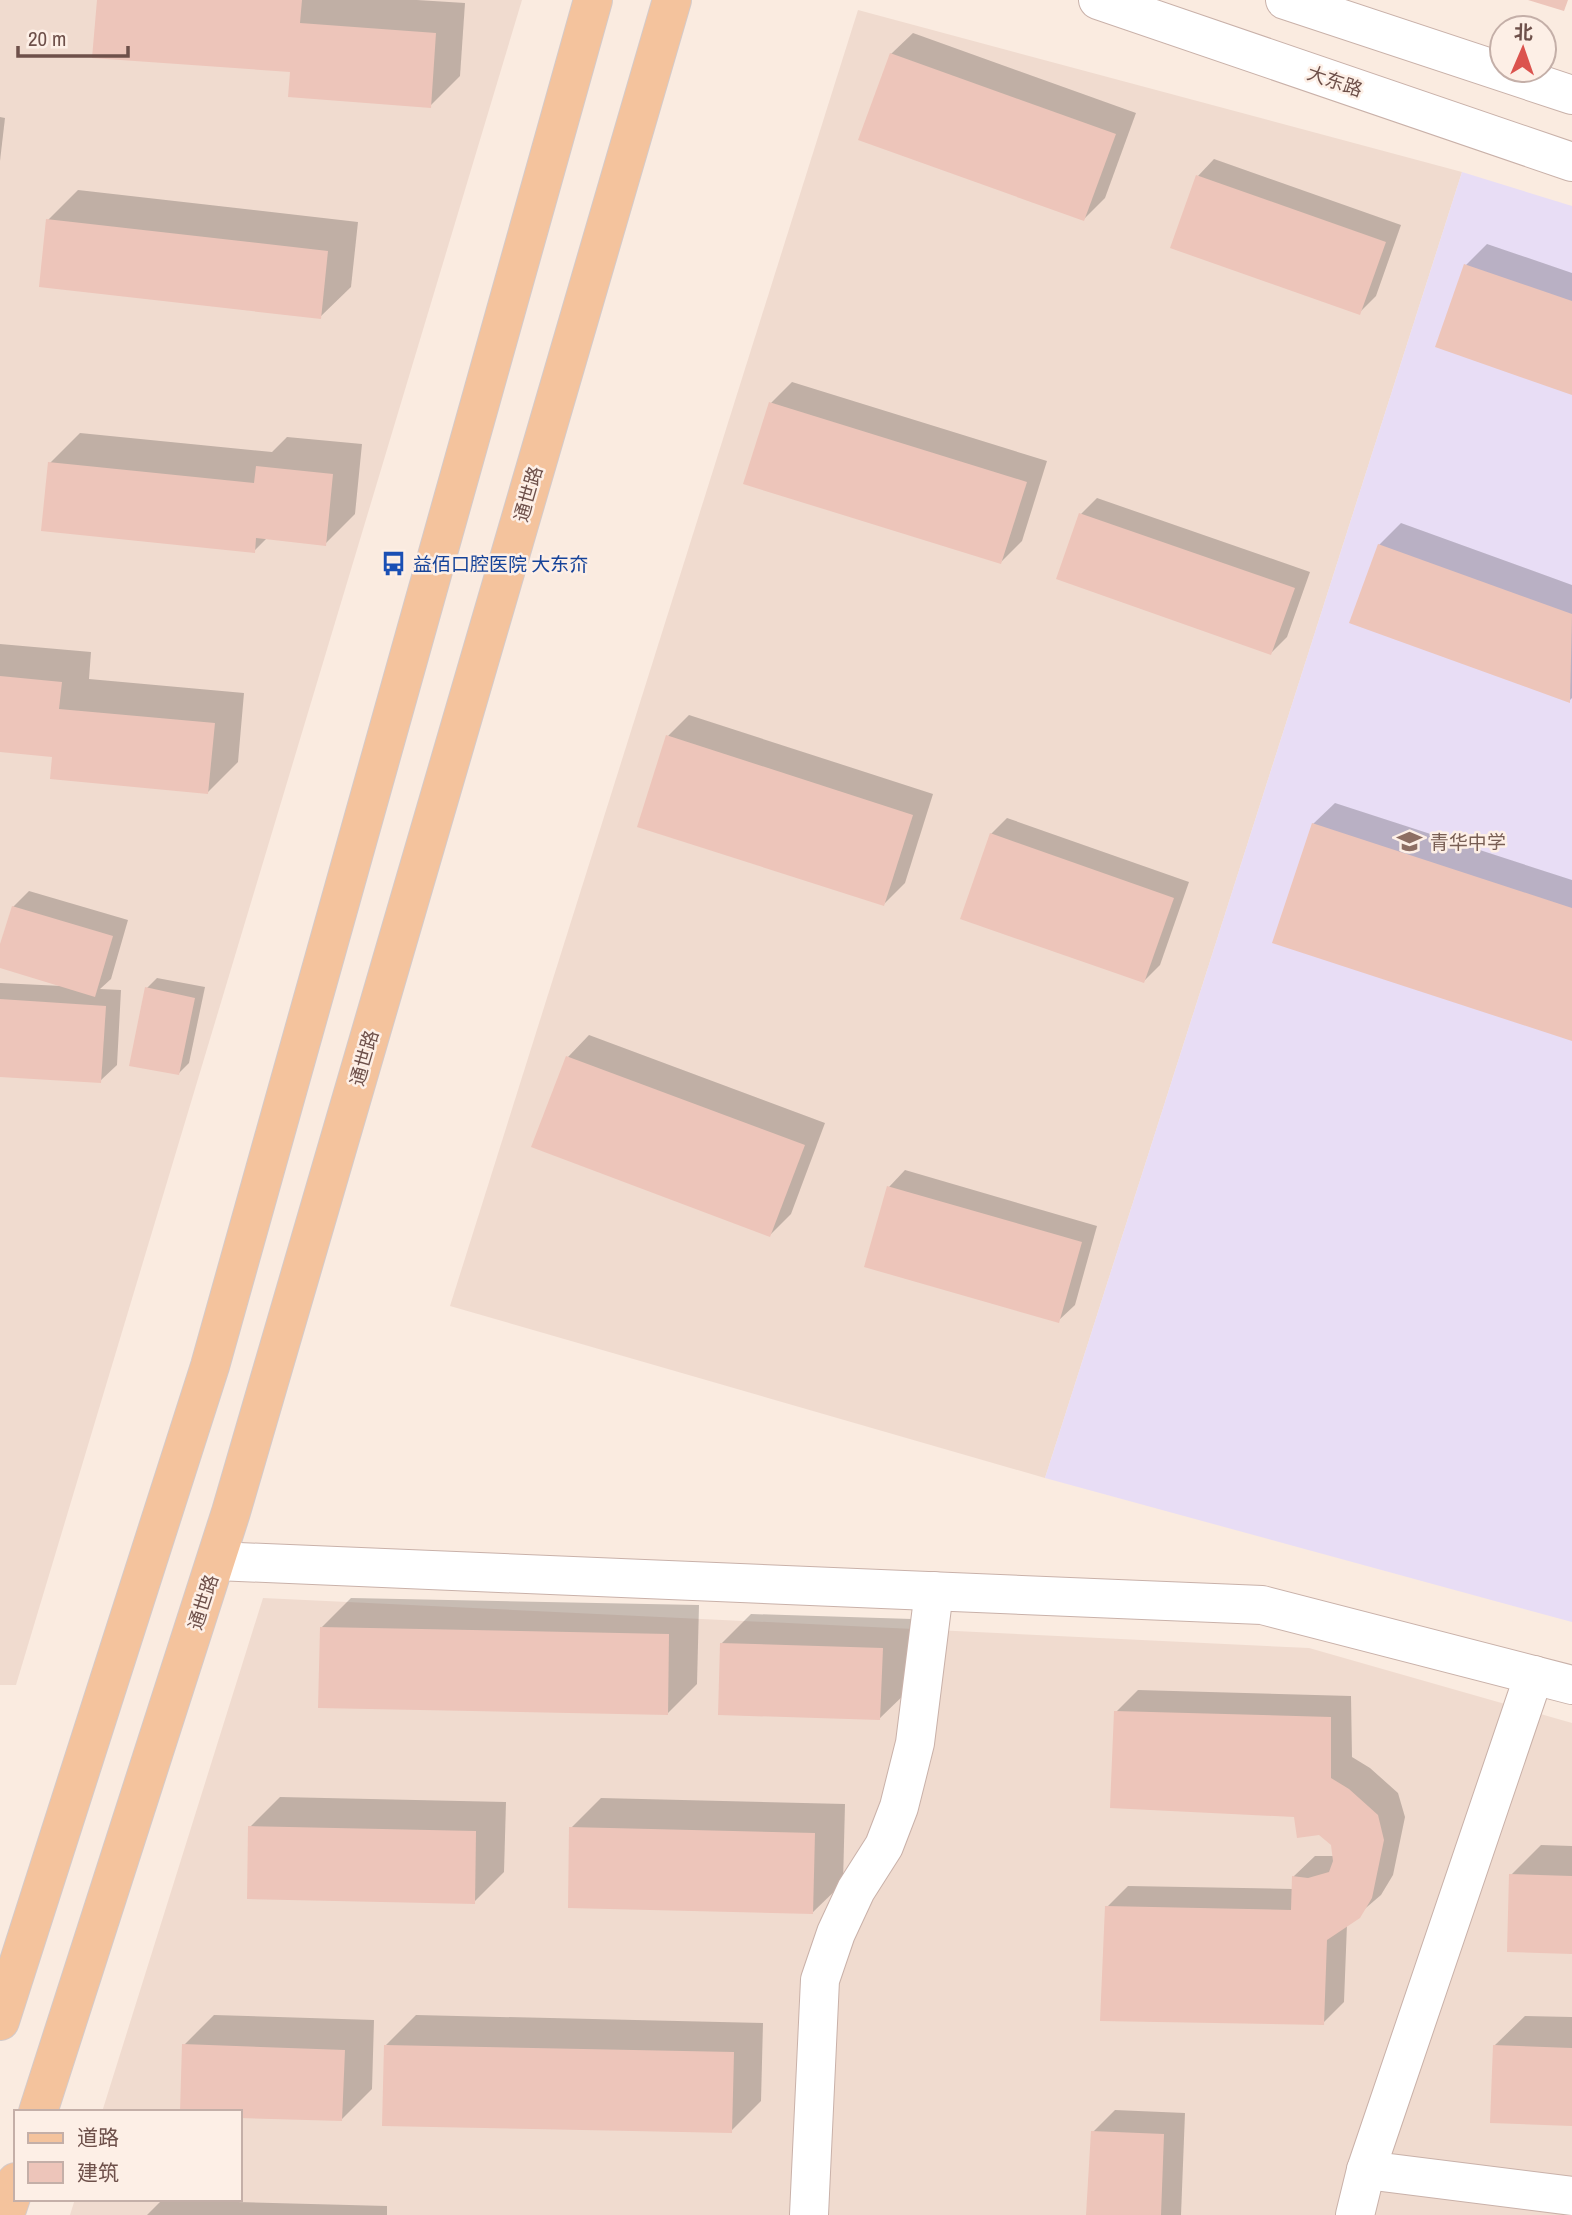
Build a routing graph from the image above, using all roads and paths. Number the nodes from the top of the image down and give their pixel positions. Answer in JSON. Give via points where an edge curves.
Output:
{"nodes":[{"id":1,"x":593,"y":0,"type":"edge"},
{"id":2,"x":672,"y":0,"type":"edge"},
{"id":3,"x":1098,"y":0,"type":"edge"},
{"id":4,"x":1285,"y":0,"type":"edge"},
{"id":5,"x":1572,"y":95,"type":"edge"},
{"id":6,"x":1572,"y":162,"type":"edge"},
{"id":7,"x":216,"y":1561,"type":"junction"},
{"id":8,"x":934,"y":1591,"type":"junction"},
{"id":9,"x":1534,"y":1675,"type":"junction"},
{"id":10,"x":1572,"y":1685,"type":"edge"},
{"id":11,"x":0,"y":2021,"type":"edge"},
{"id":12,"x":39,"y":2110,"type":"edge"},
{"id":13,"x":1366,"y":2169,"type":"junction"},
{"id":14,"x":14,"y":2188,"type":"edge"},
{"id":15,"x":1572,"y":2196,"type":"edge"},
{"id":16,"x":5,"y":2215,"type":"edge"},
{"id":17,"x":809,"y":2215,"type":"edge"},
{"id":18,"x":1354,"y":2215,"type":"edge"}],
"edges":[{"from":1,"to":11,"type":"main road","via":[[210,1366]]},
{"from":2,"to":7,"type":"main road","name":"通世路"},
{"from":3,"to":6,"type":"street","name":"大东路"},
{"from":4,"to":5,"type":"street"},
{"from":7,"to":8,"type":"street"},
{"from":7,"to":12,"type":"main road","name":"通世路"},
{"from":8,"to":9,"type":"street","via":[[1262,1605]]},
{"from":8,"to":17,"type":"street","via":[[915,1743],[899,1807],[884,1846],[835,1933],[820,1980]]},
{"from":9,"to":10,"type":"street"},
{"from":9,"to":13,"type":"street"},
{"from":13,"to":15,"type":"street"},
{"from":13,"to":18,"type":"street"},
{"from":14,"to":16,"type":"main road"}]}
